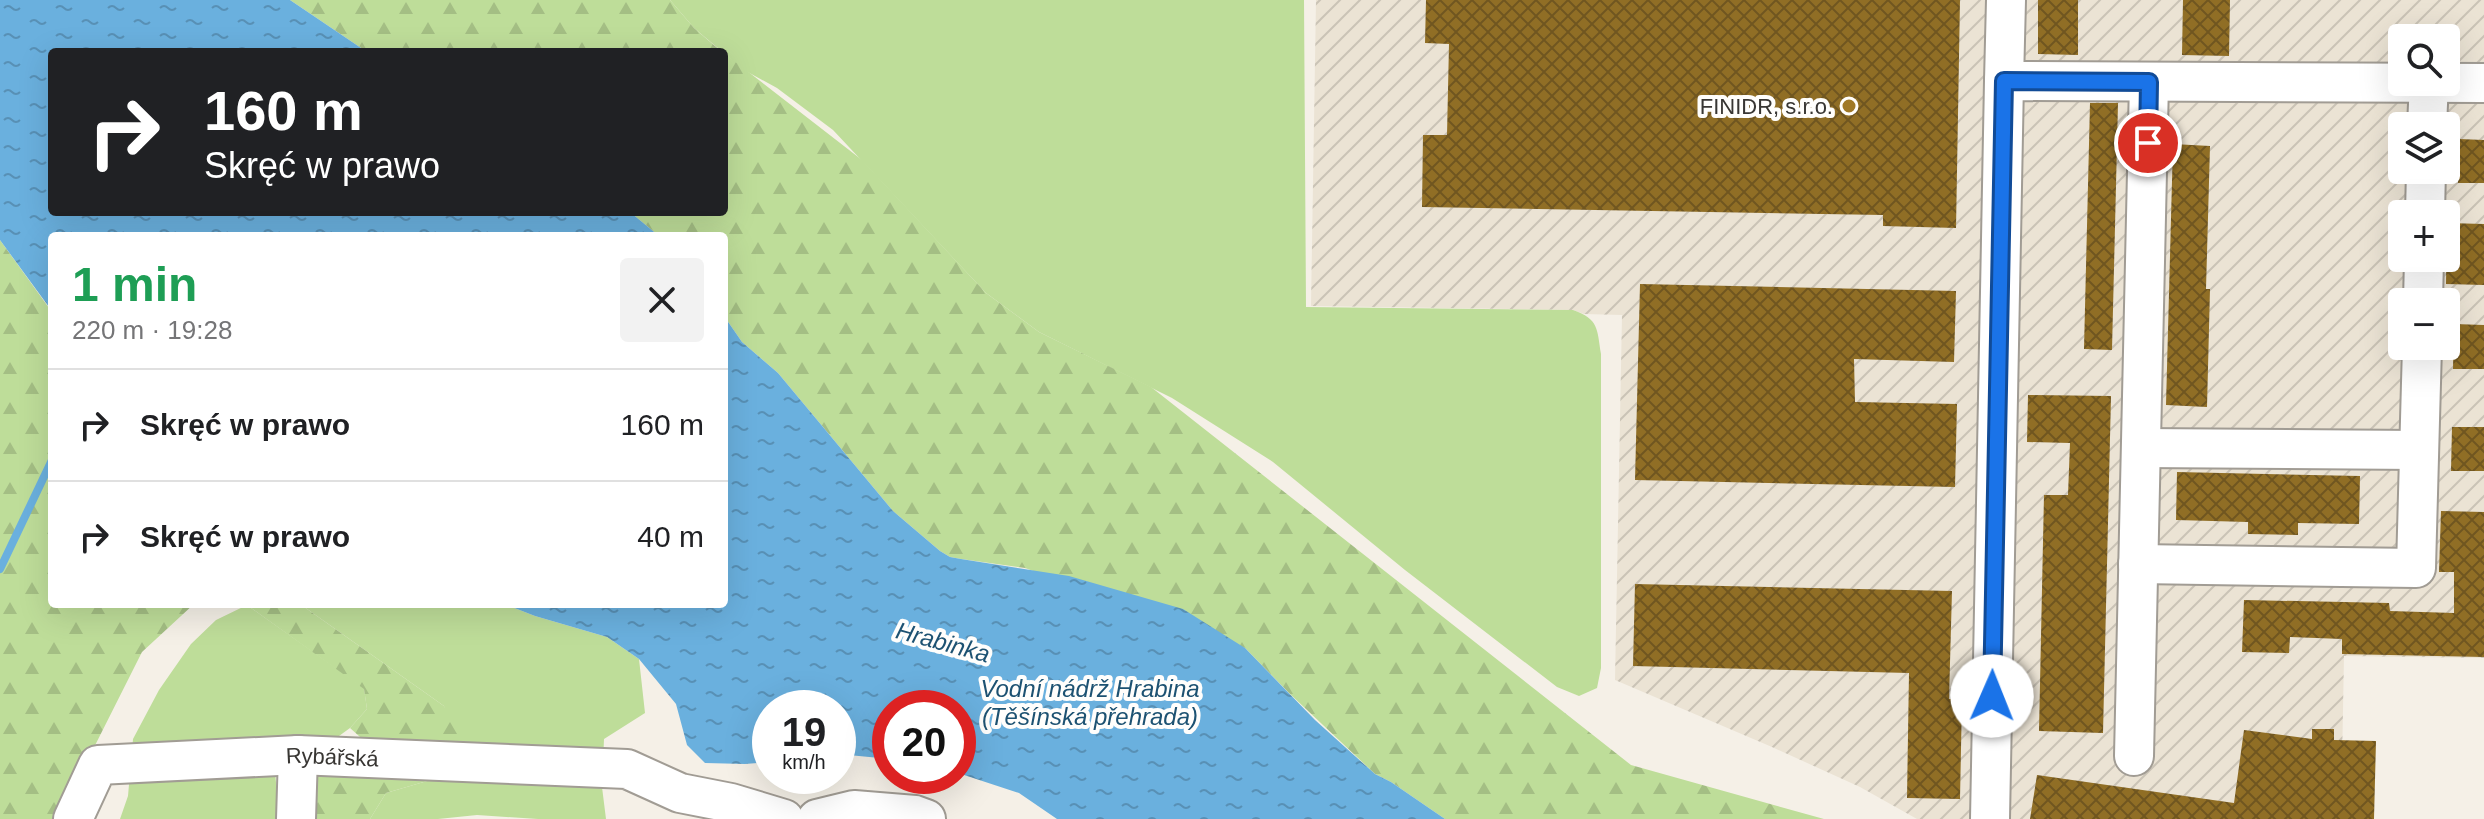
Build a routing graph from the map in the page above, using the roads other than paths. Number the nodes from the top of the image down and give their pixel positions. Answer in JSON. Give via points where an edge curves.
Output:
{"nodes":[{"id":1,"x":2006,"y":0,"type":"edge"},
{"id":2,"x":2004,"y":81,"type":"junction"},
{"id":3,"x":2149,"y":82,"type":"junction"},
{"id":4,"x":2388,"y":82,"type":"edge"},
{"id":5,"x":2460,"y":83,"type":"edge"},
{"id":6,"x":2484,"y":83,"type":"edge"},
{"id":7,"x":2422,"y":360,"type":"edge"},
{"id":8,"x":2141,"y":448,"type":"junction"},
{"id":9,"x":2419,"y":450,"type":"junction"},
{"id":10,"x":2138,"y":564,"type":"junction"},
{"id":11,"x":298,"y":755,"type":"junction"},
{"id":12,"x":2134,"y":756,"type":"dead end"},
{"id":13,"x":73,"y":819,"type":"edge"},
{"id":14,"x":296,"y":819,"type":"edge"},
{"id":15,"x":784,"y":819,"type":"edge"},
{"id":16,"x":817,"y":819,"type":"edge"},
{"id":17,"x":926,"y":819,"type":"edge"},
{"id":18,"x":1990,"y":819,"type":"edge"}],
"edges":[{"from":1,"to":2,"type":"street"},
{"from":2,"to":3,"type":"street"},
{"from":2,"to":18,"type":"street"},
{"from":3,"to":4,"type":"street"},
{"from":3,"to":8,"type":"street"},
{"from":5,"to":6,"type":"street"},
{"from":7,"to":9,"type":"street"},
{"from":8,"to":9,"type":"street"},
{"from":8,"to":10,"type":"street"},
{"from":9,"to":10,"type":"street","via":[[2416,568]]},
{"from":10,"to":12,"type":"street"},
{"from":11,"to":13,"type":"street","name":"Rybářská","via":[[98,765]]},
{"from":11,"to":14,"type":"street"},
{"from":11,"to":15,"type":"street","name":"Rybářská","via":[[627,769],[680,793]]},
{"from":16,"to":17,"type":"street","via":[[854,810]]}]}
